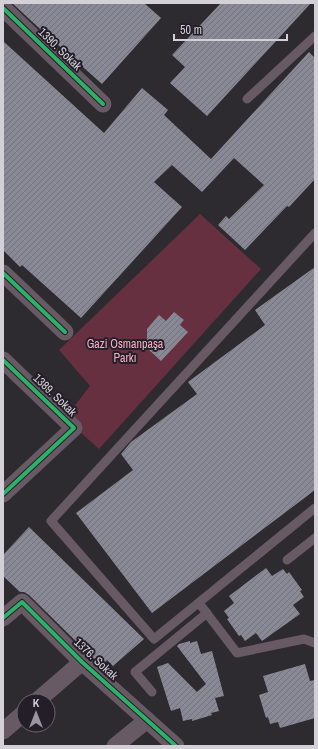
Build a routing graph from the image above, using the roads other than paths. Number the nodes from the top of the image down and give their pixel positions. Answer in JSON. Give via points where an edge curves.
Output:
{"nodes":[{"id":1,"x":3,"y":8,"type":"edge"},
{"id":2,"x":315,"y":36,"type":"edge"},
{"id":3,"x":246,"y":99,"type":"dead end"},
{"id":4,"x":103,"y":104,"type":"dead end"},
{"id":5,"x":315,"y":233,"type":"edge"},
{"id":6,"x":3,"y":273,"type":"edge"},
{"id":7,"x":65,"y":332,"type":"dead end"},
{"id":8,"x":5,"y":366,"type":"edge"},
{"id":9,"x":3,"y":494,"type":"edge"},
{"id":10,"x":315,"y":508,"type":"edge"},
{"id":11,"x":315,"y":538,"type":"edge"},
{"id":12,"x":287,"y":560,"type":"dead end"},
{"id":13,"x":199,"y":603,"type":"junction"},
{"id":14,"x":207,"y":613,"type":"junction"},
{"id":15,"x":3,"y":618,"type":"edge"},
{"id":16,"x":315,"y":643,"type":"edge"},
{"id":17,"x":82,"y":662,"type":"junction"},
{"id":18,"x":152,"y":692,"type":"dead end"},
{"id":19,"x":46,"y":693,"type":"edge"},
{"id":20,"x":16,"y":720,"type":"edge"},
{"id":21,"x":147,"y":720,"type":"junction"},
{"id":22,"x":3,"y":732,"type":"edge"},
{"id":23,"x":3,"y":741,"type":"edge"},
{"id":24,"x":7,"y":746,"type":"edge"},
{"id":25,"x":115,"y":746,"type":"edge"},
{"id":26,"x":176,"y":746,"type":"edge"}],
"edges":[{"from":1,"to":4,"type":"street","name":"1390. Sokak"},
{"from":2,"to":3,"type":"lane"},
{"from":5,"to":13,"type":"lane","via":[[51,521],[154,639]]},
{"from":6,"to":7,"type":"street"},
{"from":8,"to":9,"type":"street","name":"1389. Sokak","via":[[74,428]]},
{"from":10,"to":13,"type":"lane"},
{"from":11,"to":12,"type":"lane"},
{"from":13,"to":14,"type":"lane"},
{"from":14,"to":16,"type":"lane","via":[[237,654],[304,639]]},
{"from":14,"to":18,"type":"lane","via":[[135,672]]},
{"from":15,"to":17,"type":"street","name":"1376. Sokak","via":[[22,602]]},
{"from":17,"to":19,"type":"street"},
{"from":17,"to":21,"type":"street","name":"1376. Sokak"},
{"from":20,"to":22,"type":"street"},
{"from":21,"to":25,"type":"street"},
{"from":21,"to":26,"type":"street","name":"1376. Sokak"},
{"from":23,"to":24,"type":"street"}]}
